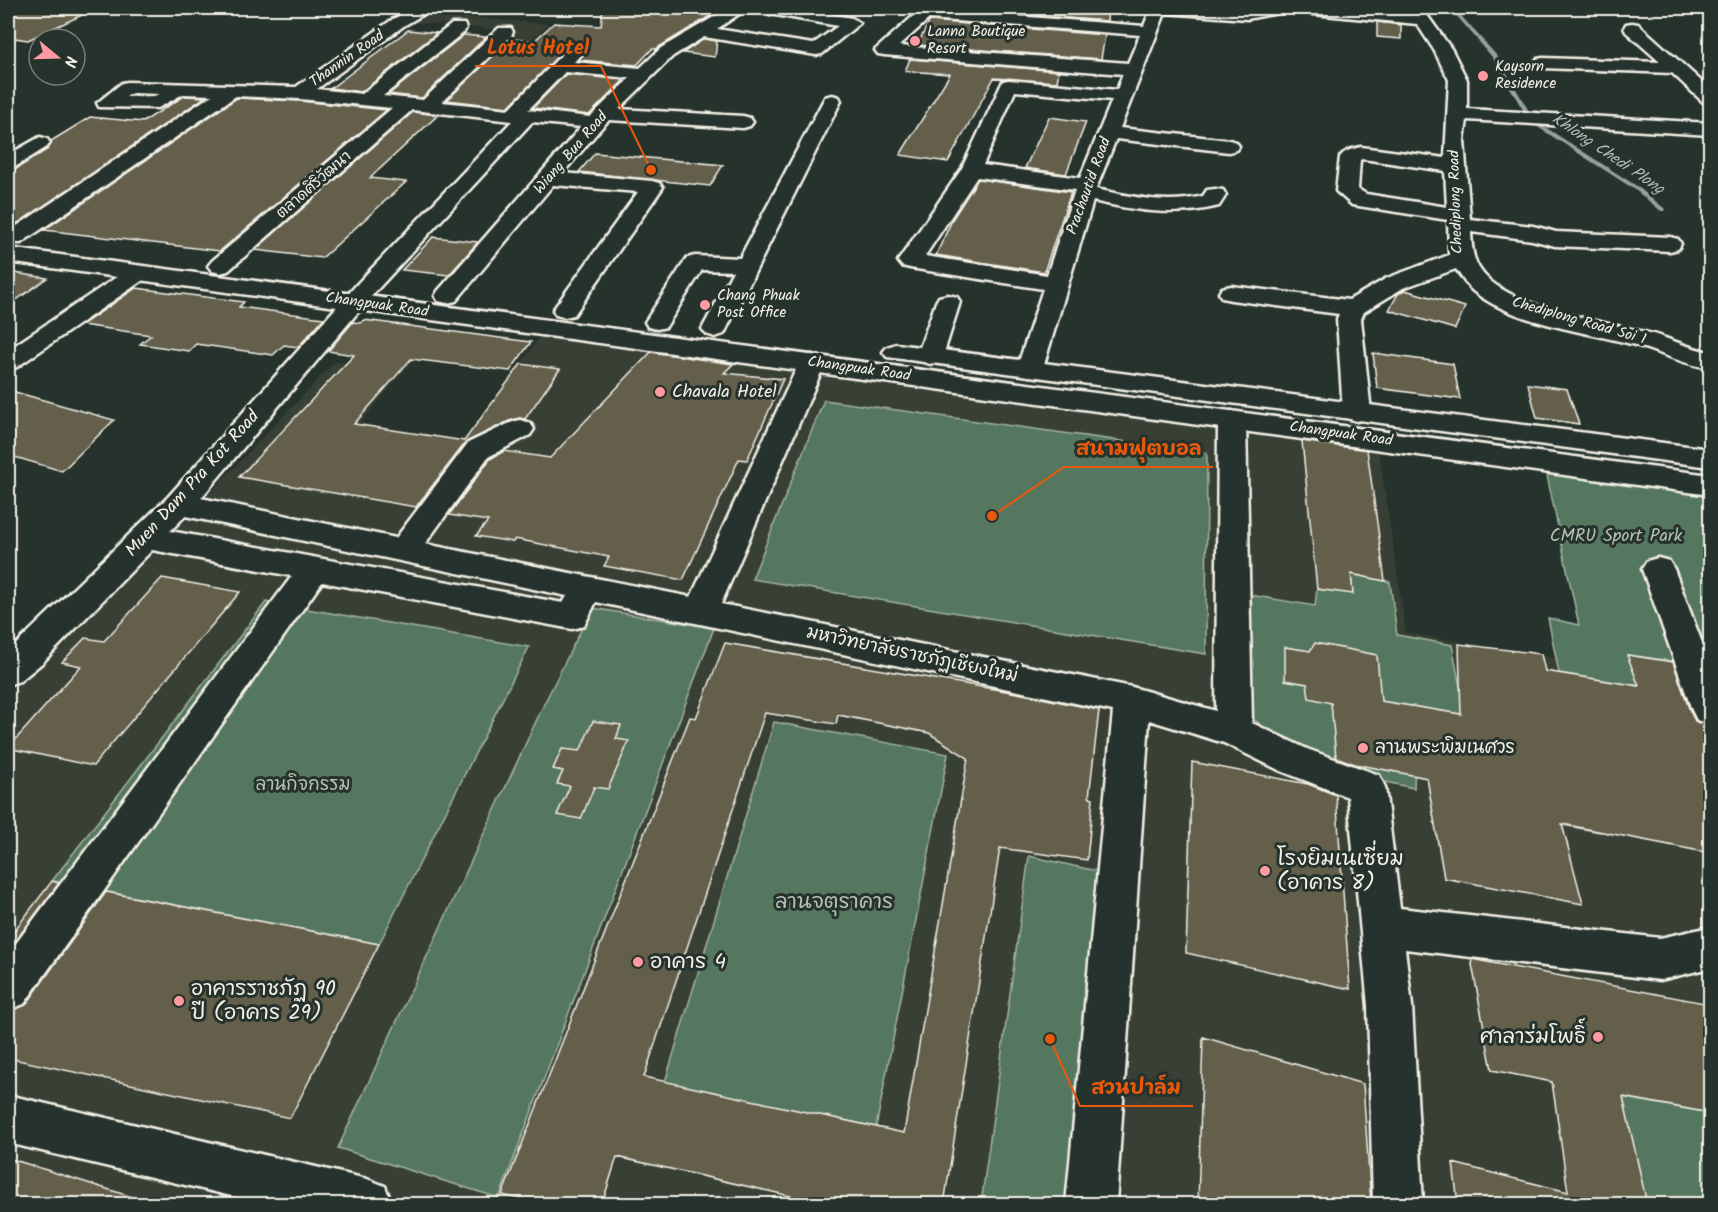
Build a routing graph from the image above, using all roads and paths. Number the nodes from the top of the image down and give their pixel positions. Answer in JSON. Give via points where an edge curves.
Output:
{"nodes":[{"id":1,"x":426,"y":8,"type":"edge"},
{"id":2,"x":740,"y":8,"type":"edge"},
{"id":3,"x":764,"y":8,"type":"edge"},
{"id":4,"x":1159,"y":8,"type":"edge"},
{"id":5,"x":1166,"y":8,"type":"edge"},
{"id":6,"x":1282,"y":8,"type":"edge"},
{"id":7,"x":1303,"y":8,"type":"edge"},
{"id":8,"x":1417,"y":13,"type":"edge"},
{"id":9,"x":399,"y":22,"type":"junction"},
{"id":10,"x":1632,"y":28,"type":"dead end"},
{"id":11,"x":470,"y":29,"type":"junction"},
{"id":12,"x":701,"y":31,"type":"junction"},
{"id":13,"x":1150,"y":31,"type":"junction"},
{"id":14,"x":575,"y":51,"type":"dead end"},
{"id":15,"x":1543,"y":63,"type":"dead end"},
{"id":16,"x":560,"y":66,"type":"junction"},
{"id":17,"x":1677,"y":68,"type":"junction"},
{"id":18,"x":1134,"y":69,"type":"junction"},
{"id":19,"x":644,"y":74,"type":"junction"},
{"id":20,"x":181,"y":88,"type":"dead end"},
{"id":21,"x":230,"y":92,"type":"junction"},
{"id":22,"x":300,"y":93,"type":"junction"},
{"id":23,"x":1123,"y":96,"type":"junction"},
{"id":24,"x":1710,"y":98,"type":"edge"},
{"id":25,"x":366,"y":100,"type":"junction"},
{"id":26,"x":832,"y":101,"type":"dead end"},
{"id":27,"x":417,"y":105,"type":"junction"},
{"id":28,"x":1458,"y":114,"type":"junction"},
{"id":29,"x":520,"y":116,"type":"junction"},
{"id":30,"x":599,"y":119,"type":"junction"},
{"id":31,"x":743,"y":122,"type":"dead end"},
{"id":32,"x":1710,"y":129,"type":"edge"},
{"id":33,"x":1108,"y":132,"type":"junction"},
{"id":34,"x":40,"y":143,"type":"dead end"},
{"id":35,"x":1229,"y":146,"type":"dead end"},
{"id":36,"x":8,"y":163,"type":"edge"},
{"id":37,"x":1455,"y":166,"type":"junction"},
{"id":38,"x":971,"y":170,"type":"junction"},
{"id":39,"x":549,"y":178,"type":"junction"},
{"id":40,"x":1085,"y":189,"type":"junction"},
{"id":41,"x":1215,"y":195,"type":"dead end"},
{"id":42,"x":1458,"y":219,"type":"junction"},
{"id":43,"x":9,"y":244,"type":"edge"},
{"id":44,"x":1670,"y":244,"type":"dead end"},
{"id":45,"x":1461,"y":259,"type":"junction"},
{"id":46,"x":748,"y":265,"type":"junction"},
{"id":47,"x":220,"y":266,"type":"junction"},
{"id":48,"x":138,"y":273,"type":"junction"},
{"id":49,"x":1056,"y":284,"type":"junction"},
{"id":50,"x":1231,"y":293,"type":"dead end"},
{"id":51,"x":361,"y":294,"type":"junction"},
{"id":52,"x":447,"y":296,"type":"junction"},
{"id":53,"x":948,"y":302,"type":"dead end"},
{"id":54,"x":1353,"y":308,"type":"junction"},
{"id":55,"x":565,"y":310,"type":"junction"},
{"id":56,"x":657,"y":322,"type":"junction"},
{"id":57,"x":715,"y":329,"type":"junction"},
{"id":58,"x":930,"y":356,"type":"junction"},
{"id":59,"x":1710,"y":360,"type":"edge"},
{"id":60,"x":8,"y":361,"type":"edge"},
{"id":61,"x":812,"y":363,"type":"junction"},
{"id":62,"x":1030,"y":368,"type":"junction"},
{"id":63,"x":1357,"y":412,"type":"junction"},
{"id":64,"x":1232,"y":420,"type":"junction"},
{"id":65,"x":519,"y":429,"type":"dead end"},
{"id":66,"x":1710,"y":458,"type":"edge"},
{"id":67,"x":1710,"y":485,"type":"edge"},
{"id":68,"x":179,"y":504,"type":"junction"},
{"id":69,"x":146,"y":538,"type":"junction"},
{"id":70,"x":404,"y":550,"type":"junction"},
{"id":71,"x":1658,"y":569,"type":"dead end"},
{"id":72,"x":314,"y":570,"type":"junction"},
{"id":73,"x":587,"y":589,"type":"junction"},
{"id":74,"x":701,"y":612,"type":"junction"},
{"id":75,"x":8,"y":671,"type":"edge"},
{"id":76,"x":1132,"y":700,"type":"junction"},
{"id":77,"x":1710,"y":710,"type":"edge"},
{"id":78,"x":1234,"y":731,"type":"junction"},
{"id":79,"x":1383,"y":926,"type":"junction"},
{"id":80,"x":1710,"y":948,"type":"edge"},
{"id":81,"x":8,"y":989,"type":"edge"},
{"id":82,"x":8,"y":1119,"type":"edge"},
{"id":83,"x":368,"y":1204,"type":"edge"},
{"id":84,"x":1091,"y":1204,"type":"edge"},
{"id":85,"x":1398,"y":1204,"type":"edge"}],
"edges":[{"from":1,"to":9,"type":"street","name":"Thannin Road"},
{"from":2,"to":12,"type":"street","name":"Wiang Bua Road"},
{"from":3,"to":12,"type":"street","via":[[852,24],[816,50]]},
{"from":4,"to":13,"type":"street","name":"Prachautid Road"},
{"from":5,"to":6,"type":"street","via":[[1247,14]]},
{"from":7,"to":8,"type":"street"},
{"from":8,"to":28,"type":"street","name":"Chediplong Road","via":[[1458,80]]},
{"from":9,"to":11,"type":"street"},
{"from":9,"to":22,"type":"street","name":"Thannin Road"},
{"from":10,"to":17,"type":"street"},
{"from":11,"to":25,"type":"street"},
{"from":11,"to":27,"type":"street","name":"ตลาดศิริวัฒนา","via":[[505,32]]},
{"from":12,"to":19,"type":"street","name":"Wiang Bua Road","via":[[667,52]]},
{"from":13,"to":18,"type":"street","name":"Prachautid Road"},
{"from":13,"to":18,"type":"street","via":[[925,14],[884,51]]},
{"from":14,"to":16,"type":"street","name":"Muen Dam Pra Kot Road"},
{"from":15,"to":17,"type":"street"},
{"from":16,"to":19,"type":"street"},
{"from":16,"to":29,"type":"street","name":"Muen Dam Pra Kot Road"},
{"from":17,"to":24,"type":"street"},
{"from":18,"to":23,"type":"street","name":"Prachautid Road"},
{"from":19,"to":30,"type":"street","name":"Wiang Bua Road"},
{"from":20,"to":21,"type":"street"},
{"from":21,"to":22,"type":"street"},
{"from":21,"to":43,"type":"street"},
{"from":22,"to":25,"type":"street"},
{"from":23,"to":33,"type":"street","name":"Prachautid Road"},
{"from":23,"to":38,"type":"street","via":[[1009,85]]},
{"from":25,"to":27,"type":"street"},
{"from":26,"to":46,"type":"street"},
{"from":27,"to":29,"type":"street"},
{"from":27,"to":47,"type":"street","name":"ตลาดศิริวัฒนา"},
{"from":28,"to":32,"type":"street"},
{"from":28,"to":37,"type":"street","name":"Chediplong Road"},
{"from":29,"to":30,"type":"street"},
{"from":29,"to":51,"type":"street","name":"Muen Dam Pra Kot Road"},
{"from":30,"to":31,"type":"street"},
{"from":30,"to":39,"type":"street","name":"Wiang Bua Road"},
{"from":33,"to":35,"type":"street"},
{"from":33,"to":40,"type":"street","name":"Prachautid Road"},
{"from":34,"to":36,"type":"street"},
{"from":37,"to":42,"type":"street","name":"Chediplong Road"},
{"from":37,"to":42,"type":"street","via":[[1361,153],[1350,157],[1347,191],[1360,200]]},
{"from":38,"to":40,"type":"street"},
{"from":38,"to":49,"type":"street","via":[[910,261]]},
{"from":39,"to":52,"type":"street","name":"Wiang Bua Road"},
{"from":39,"to":55,"type":"street","via":[[652,187]]},
{"from":40,"to":41,"type":"street","via":[[1153,207],[1189,208],[1211,201]]},
{"from":40,"to":49,"type":"street","name":"Prachautid Road"},
{"from":42,"to":44,"type":"street","via":[[1555,239]]},
{"from":42,"to":45,"type":"street","name":"Chediplong Road"},
{"from":43,"to":47,"type":"street","name":"Changpuak Road"},
{"from":43,"to":48,"type":"street","name":"Changpuak Road"},
{"from":45,"to":54,"type":"street","name":"Chediplong Road","via":[[1395,283]]},
{"from":45,"to":59,"type":"street","name":"Chediplong Road Soi 1","via":[[1481,285],[1507,300]]},
{"from":46,"to":56,"type":"street","via":[[695,263]]},
{"from":46,"to":57,"type":"street"},
{"from":47,"to":51,"type":"street","name":"Changpuak Road"},
{"from":48,"to":51,"type":"street","name":"Changpuak Road"},
{"from":48,"to":60,"type":"street"},
{"from":49,"to":62,"type":"street","name":"Prachautid Road"},
{"from":50,"to":54,"type":"street"},
{"from":51,"to":52,"type":"street","name":"Changpuak Road"},
{"from":51,"to":61,"type":"street","name":"Changpuak Road"},
{"from":51,"to":68,"type":"street","name":"Muen Dam Pra Kot Road"},
{"from":52,"to":55,"type":"street","name":"Changpuak Road"},
{"from":53,"to":58,"type":"street"},
{"from":54,"to":63,"type":"street","via":[[1349,319]]},
{"from":55,"to":56,"type":"street","name":"Changpuak Road"},
{"from":56,"to":57,"type":"street","name":"Changpuak Road"},
{"from":57,"to":58,"type":"street","name":"Changpuak Road"},
{"from":58,"to":62,"type":"street","name":"Changpuak Road"},
{"from":61,"to":64,"type":"street","name":"Changpuak Road"},
{"from":61,"to":74,"type":"street"},
{"from":62,"to":63,"type":"street","name":"Changpuak Road"},
{"from":63,"to":66,"type":"street","name":"Changpuak Road"},
{"from":64,"to":67,"type":"street","name":"Changpuak Road"},
{"from":64,"to":78,"type":"street"},
{"from":65,"to":70,"type":"street","via":[[478,450]]},
{"from":68,"to":69,"type":"street","name":"Muen Dam Pra Kot Road"},
{"from":68,"to":70,"type":"street","name":"มหาวิทยาลัยราชภัฏเชียงใหม่"},
{"from":69,"to":72,"type":"street"},
{"from":69,"to":75,"type":"street","name":"Muen Dam Pra Kot Road","via":[[30,654]]},
{"from":70,"to":73,"type":"street","name":"มหาวิทยาลัยราชภัฏเชียงใหม่"},
{"from":71,"to":77,"type":"street"},
{"from":72,"to":73,"type":"street","via":[[572,617]]},
{"from":72,"to":81,"type":"street"},
{"from":73,"to":74,"type":"street","name":"มหาวิทยาลัยราชภัฏเชียงใหม่"},
{"from":74,"to":76,"type":"street","name":"มหาวิทยาลัยราชภัฏเชียงใหม่"},
{"from":76,"to":78,"type":"street","name":"มหาวิทยาลัยราชภัฏเชียงใหม่"},
{"from":76,"to":84,"type":"street"},
{"from":78,"to":79,"type":"street","name":"มหาวิทยาลัยราชภัฏเชียงใหม่","via":[[1294,760],[1366,787]]},
{"from":79,"to":80,"type":"street","via":[[1660,959]]},
{"from":79,"to":85,"type":"street"},
{"from":82,"to":83,"type":"street"}]}
